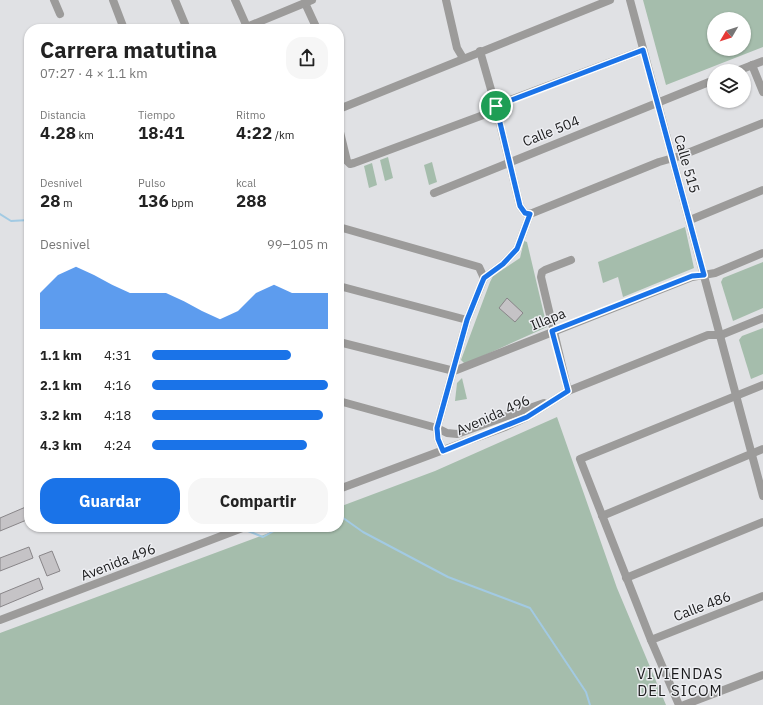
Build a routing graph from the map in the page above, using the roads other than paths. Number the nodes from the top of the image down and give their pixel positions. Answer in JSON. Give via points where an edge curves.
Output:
{"nodes":[{"id":1,"x":54,"y":0,"type":"edge"},
{"id":2,"x":113,"y":0,"type":"edge"},
{"id":3,"x":175,"y":0,"type":"edge"},
{"id":4,"x":235,"y":0,"type":"edge"},
{"id":5,"x":446,"y":0,"type":"edge"},
{"id":6,"x":610,"y":0,"type":"edge"},
{"id":7,"x":630,"y":0,"type":"edge"},
{"id":8,"x":302,"y":2,"type":"edge"},
{"id":9,"x":60,"y":14,"type":"dead end"},
{"id":10,"x":122,"y":24,"type":"edge"},
{"id":11,"x":185,"y":24,"type":"edge"},
{"id":12,"x":243,"y":24,"type":"edge"},
{"id":13,"x":253,"y":24,"type":"edge"},
{"id":14,"x":314,"y":24,"type":"edge"},
{"id":15,"x":643,"y":50,"type":"junction"},
{"id":16,"x":480,"y":51,"type":"junction"},
{"id":17,"x":463,"y":58,"type":"junction"},
{"id":18,"x":763,"y":61,"type":"edge"},
{"id":19,"x":752,"y":65,"type":"joint"},
{"id":20,"x":707,"y":83,"type":"edge"},
{"id":21,"x":763,"y":92,"type":"edge"},
{"id":22,"x":657,"y":102,"type":"junction"},
{"id":23,"x":496,"y":106,"type":"junction"},
{"id":24,"x":344,"y":107,"type":"edge"},
{"id":25,"x":763,"y":124,"type":"edge"},
{"id":26,"x":344,"y":149,"type":"edge"},
{"id":27,"x":672,"y":158,"type":"junction"},
{"id":28,"x":509,"y":162,"type":"junction"},
{"id":29,"x":763,"y":190,"type":"edge"},
{"id":30,"x":434,"y":193,"type":"dead end"},
{"id":31,"x":527,"y":214,"type":"junction"},
{"id":32,"x":690,"y":220,"type":"junction"},
{"id":33,"x":344,"y":228,"type":"edge"},
{"id":34,"x":763,"y":253,"type":"edge"},
{"id":35,"x":571,"y":260,"type":"dead end"},
{"id":36,"x":704,"y":275,"type":"junction"},
{"id":37,"x":484,"y":278,"type":"junction"},
{"id":38,"x":344,"y":287,"type":"edge"},
{"id":39,"x":763,"y":318,"type":"edge"},
{"id":40,"x":467,"y":320,"type":"junction"},
{"id":41,"x":552,"y":331,"type":"junction"},
{"id":42,"x":721,"y":334,"type":"junction"},
{"id":43,"x":344,"y":343,"type":"edge"},
{"id":44,"x":454,"y":371,"type":"junction"},
{"id":45,"x":763,"y":385,"type":"edge"},
{"id":46,"x":568,"y":391,"type":"junction"},
{"id":47,"x":738,"y":396,"type":"junction"},
{"id":48,"x":554,"y":400,"type":"junction"},
{"id":49,"x":344,"y":402,"type":"edge"},
{"id":50,"x":437,"y":428,"type":"junction"},
{"id":51,"x":763,"y":449,"type":"edge"},
{"id":52,"x":443,"y":451,"type":"junction"},
{"id":53,"x":752,"y":453,"type":"junction"},
{"id":54,"x":344,"y":487,"type":"edge"},
{"id":55,"x":763,"y":496,"type":"edge"},
{"id":56,"x":602,"y":516,"type":"junction"},
{"id":57,"x":763,"y":522,"type":"edge"},
{"id":58,"x":231,"y":532,"type":"edge"},
{"id":59,"x":626,"y":578,"type":"junction"},
{"id":60,"x":763,"y":596,"type":"edge"},
{"id":61,"x":0,"y":620,"type":"edge"},
{"id":62,"x":651,"y":640,"type":"junction"},
{"id":63,"x":763,"y":675,"type":"edge"},
{"id":64,"x":679,"y":705,"type":"edge"},
{"id":65,"x":684,"y":705,"type":"edge"}],
"edges":[{"from":1,"to":9,"type":"street"},
{"from":2,"to":10,"type":"street"},
{"from":3,"to":11,"type":"street"},
{"from":4,"to":12,"type":"street"},
{"from":5,"to":17,"type":"street","via":[[457,48]]},
{"from":6,"to":16,"type":"street"},
{"from":7,"to":15,"type":"street","name":"Calle 515"},
{"from":8,"to":13,"type":"street"},
{"from":8,"to":14,"type":"street"},
{"from":15,"to":22,"type":"street","name":"Calle 515"},
{"from":15,"to":23,"type":"street"},
{"from":16,"to":17,"type":"street"},
{"from":16,"to":23,"type":"street"},
{"from":17,"to":24,"type":"street"},
{"from":18,"to":19,"type":"street"},
{"from":19,"to":21,"type":"street"},
{"from":20,"to":22,"type":"street","name":"Calle 504"},
{"from":22,"to":27,"type":"street","name":"Calle 515"},
{"from":22,"to":28,"type":"street","name":"Calle 504"},
{"from":23,"to":26,"type":"street","via":[[486,114],[350,164]]},
{"from":23,"to":28,"type":"street"},
{"from":25,"to":27,"type":"street"},
{"from":27,"to":31,"type":"street"},
{"from":27,"to":32,"type":"street","name":"Calle 515"},
{"from":28,"to":30,"type":"street","name":"Calle 504"},
{"from":28,"to":31,"type":"street","via":[[520,206]]},
{"from":29,"to":32,"type":"street"},
{"from":31,"to":37,"type":"street","via":[[517,249],[503,264]]},
{"from":32,"to":36,"type":"street","name":"Calle 515"},
{"from":33,"to":37,"type":"street","via":[[479,267]]},
{"from":34,"to":36,"type":"street","name":"Illapa"},
{"from":35,"to":41,"type":"street","via":[[542,272]]},
{"from":36,"to":41,"type":"street","name":"Illapa","via":[[692,276]]},
{"from":36,"to":42,"type":"street","name":"Calle 515"},
{"from":37,"to":40,"type":"street"},
{"from":38,"to":40,"type":"street"},
{"from":39,"to":42,"type":"street","name":"Avenida 496"},
{"from":40,"to":44,"type":"street"},
{"from":41,"to":44,"type":"street","name":"Illapa"},
{"from":41,"to":46,"type":"street"},
{"from":42,"to":46,"type":"street","name":"Avenida 496","via":[[708,335]]},
{"from":42,"to":47,"type":"street","name":"Calle 515"},
{"from":43,"to":44,"type":"street"},
{"from":44,"to":50,"type":"street"},
{"from":45,"to":47,"type":"street"},
{"from":46,"to":48,"type":"street","name":"Avenida 496"},
{"from":47,"to":53,"type":"street","name":"Calle 515"},
{"from":47,"to":56,"type":"street","via":[[580,459]]},
{"from":48,"to":50,"type":"street","via":[[456,434]]},
{"from":48,"to":52,"type":"street","name":"Avenida 496","via":[[516,422]]},
{"from":49,"to":50,"type":"street"},
{"from":50,"to":52,"type":"street"},
{"from":51,"to":53,"type":"street"},
{"from":52,"to":54,"type":"street","name":"Avenida 496"},
{"from":53,"to":55,"type":"street","name":"Calle 515"},
{"from":53,"to":56,"type":"street"},
{"from":56,"to":59,"type":"street"},
{"from":57,"to":59,"type":"street"},
{"from":58,"to":61,"type":"street","name":"Avenida 496"},
{"from":59,"to":62,"type":"street"},
{"from":60,"to":62,"type":"street","name":"Calle 486"},
{"from":62,"to":64,"type":"street"},
{"from":63,"to":65,"type":"street"}]}
